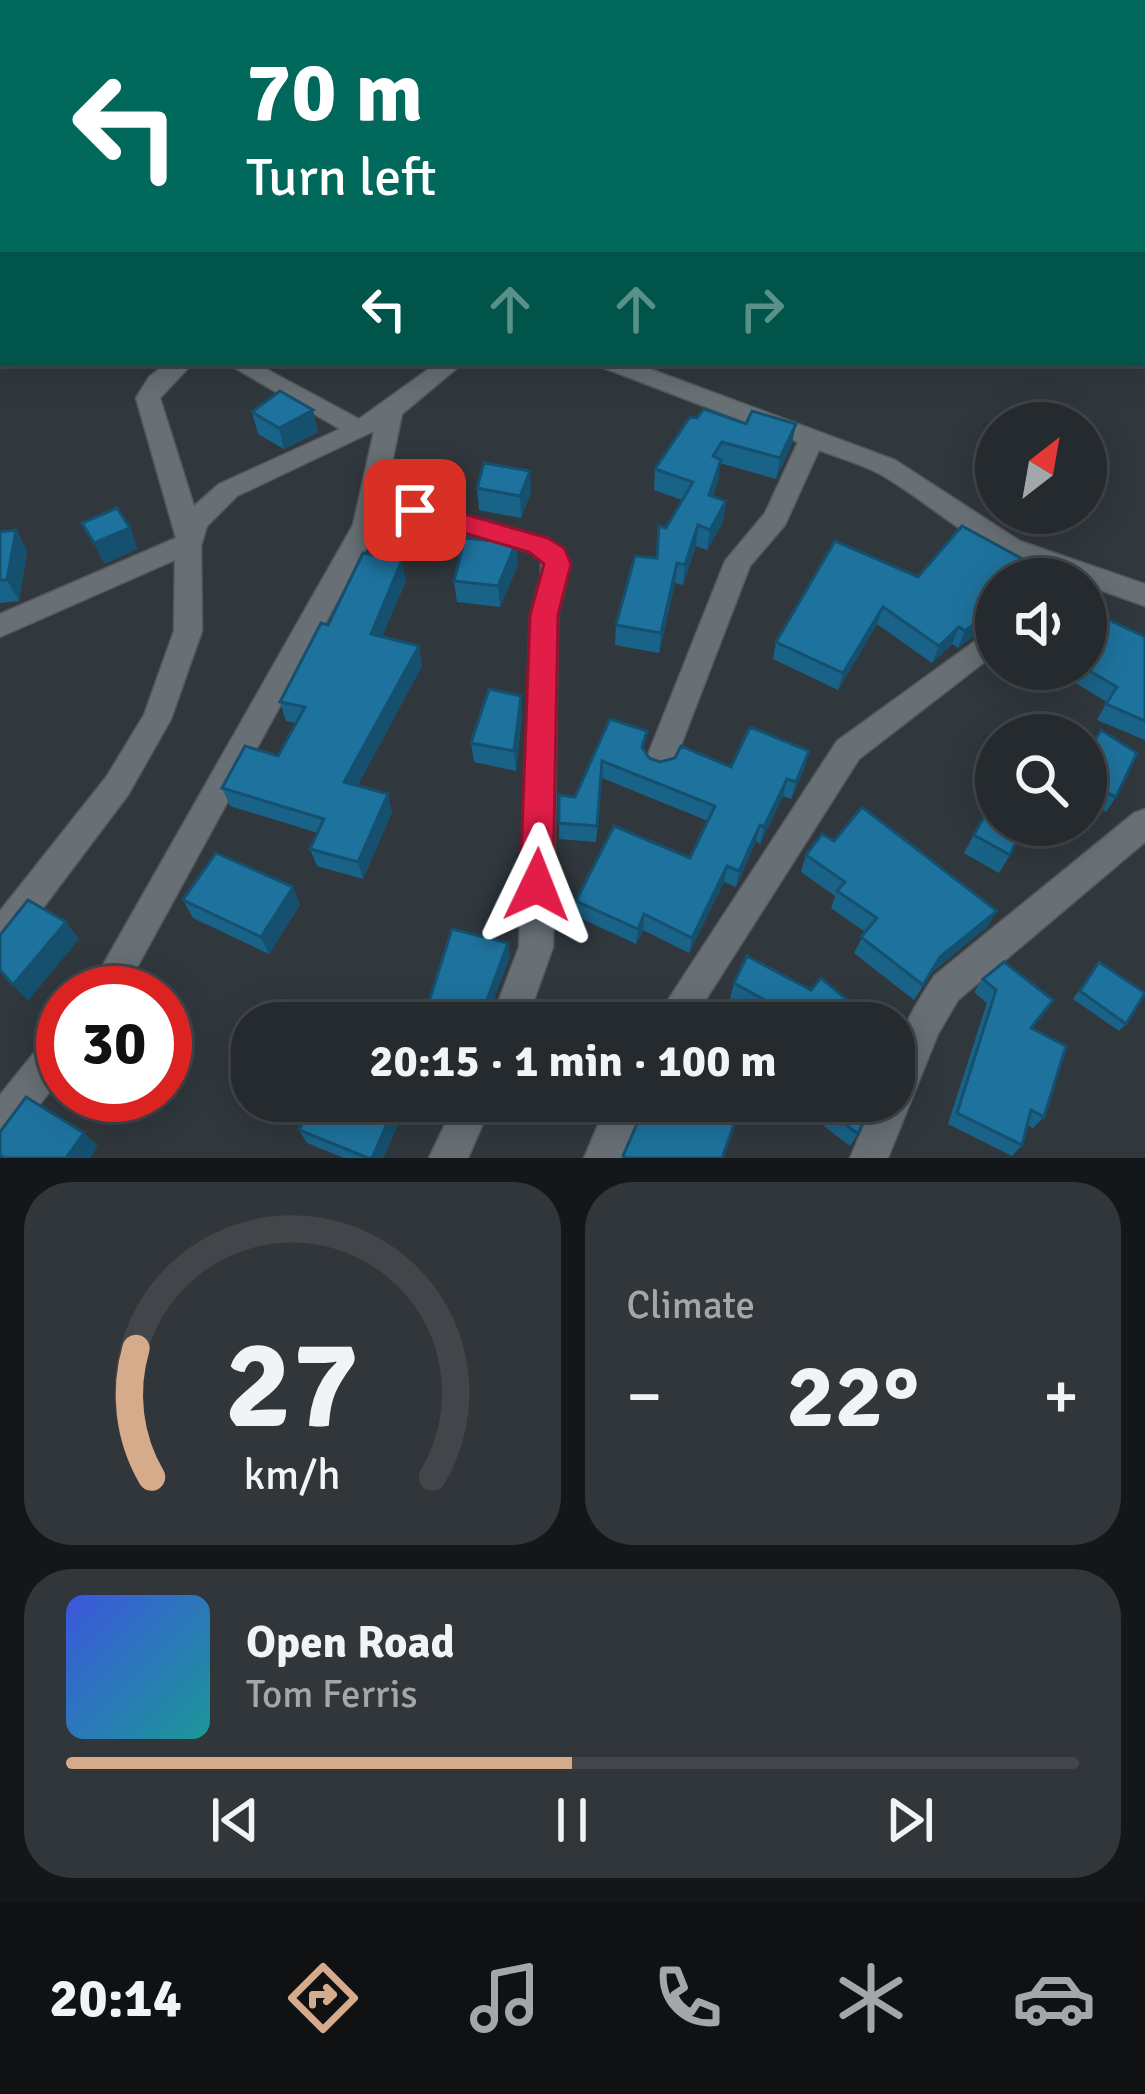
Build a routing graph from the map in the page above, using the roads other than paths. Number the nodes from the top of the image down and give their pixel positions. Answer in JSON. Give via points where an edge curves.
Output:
{"nodes":[{"id":1,"x":178,"y":366,"type":"edge"},
{"id":2,"x":243,"y":366,"type":"edge"},
{"id":3,"x":448,"y":366,"type":"edge"},
{"id":4,"x":620,"y":366,"type":"edge"},
{"id":5,"x":391,"y":411,"type":"junction"},
{"id":6,"x":359,"y":429,"type":"junction"},
{"id":7,"x":813,"y":436,"type":"junction"},
{"id":8,"x":374,"y":498,"type":"junction"},
{"id":9,"x":188,"y":537,"type":"junction"},
{"id":10,"x":1038,"y":558,"type":"edge"},
{"id":11,"x":1107,"y":584,"type":"edge"},
{"id":12,"x":1145,"y":595,"type":"edge"},
{"id":13,"x":0,"y":626,"type":"edge"},
{"id":14,"x":975,"y":653,"type":"edge"},
{"id":15,"x":660,"y":762,"type":"edge"},
{"id":16,"x":1145,"y":823,"type":"edge"},
{"id":17,"x":0,"y":938,"type":"edge"},
{"id":18,"x":119,"y":966,"type":"edge"},
{"id":19,"x":516,"y":1002,"type":"edge"},
{"id":20,"x":684,"y":1002,"type":"edge"},
{"id":21,"x":915,"y":1046,"type":"edge"},
{"id":22,"x":36,"y":1080,"type":"edge"},
{"id":23,"x":466,"y":1122,"type":"edge"},
{"id":24,"x":618,"y":1122,"type":"edge"},
{"id":25,"x":883,"y":1122,"type":"edge"},
{"id":26,"x":0,"y":1125,"type":"edge"},
{"id":27,"x":448,"y":1158,"type":"edge"},
{"id":28,"x":603,"y":1158,"type":"edge"},
{"id":29,"x":868,"y":1158,"type":"edge"}],
"edges":[{"from":1,"to":9,"type":"street","via":[[148,398]]},
{"from":2,"to":6,"type":"street"},
{"from":3,"to":5,"type":"street"},
{"from":4,"to":7,"type":"street"},
{"from":5,"to":6,"type":"street"},
{"from":5,"to":8,"type":"street"},
{"from":6,"to":9,"type":"street","via":[[228,490]]},
{"from":7,"to":10,"type":"street","via":[[886,466]]},
{"from":7,"to":15,"type":"street","via":[[776,518],[739,561]]},
{"from":8,"to":18,"type":"street","via":[[367,525]]},
{"from":8,"to":19,"type":"street","via":[[538,545],[558,564],[544,615],[536,947]]},
{"from":9,"to":13,"type":"street"},
{"from":9,"to":17,"type":"street","via":[[190,615],[171,687],[133,760]]},
{"from":11,"to":12,"type":"street"},
{"from":14,"to":20,"type":"street","via":[[848,750]]},
{"from":16,"to":21,"type":"street","via":[[946,988]]},
{"from":22,"to":26,"type":"street"},
{"from":23,"to":27,"type":"street"},
{"from":24,"to":28,"type":"street"},
{"from":25,"to":29,"type":"street"}]}
